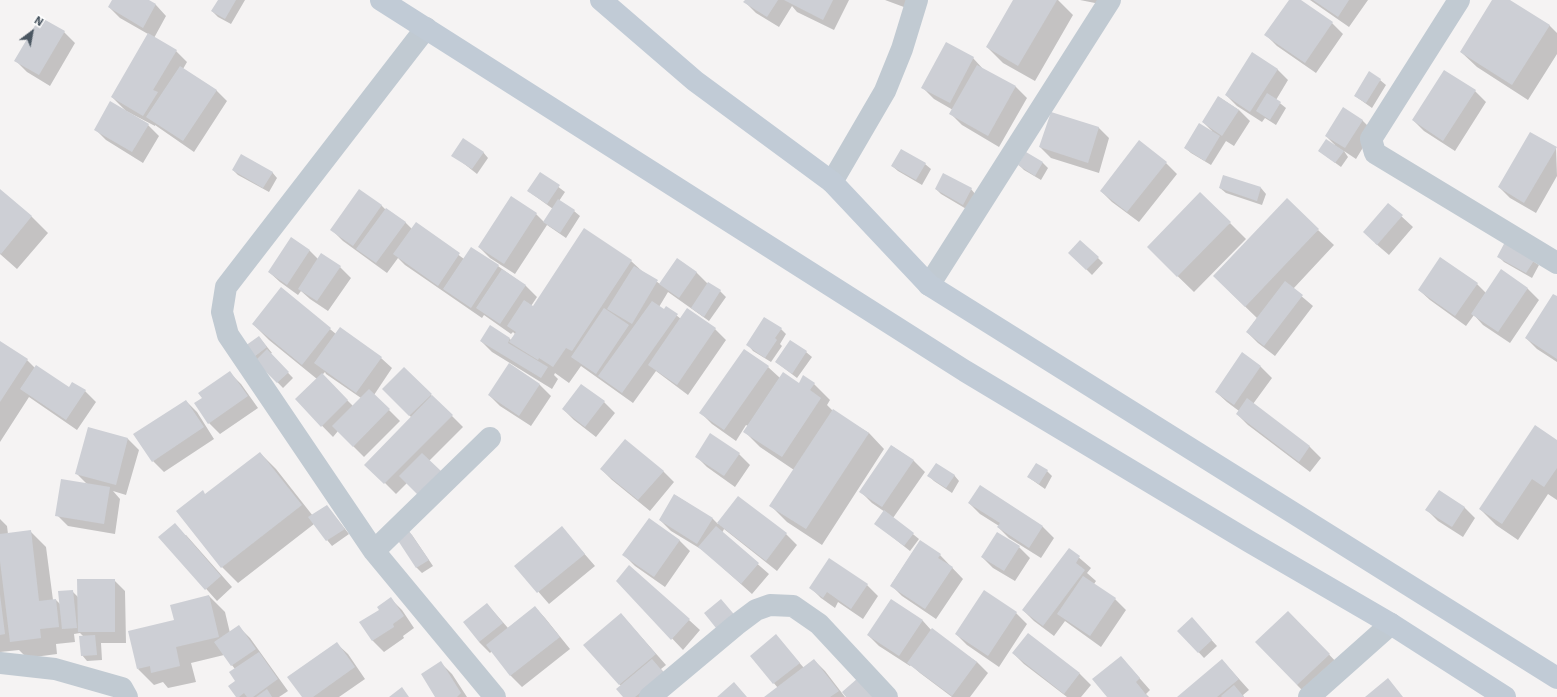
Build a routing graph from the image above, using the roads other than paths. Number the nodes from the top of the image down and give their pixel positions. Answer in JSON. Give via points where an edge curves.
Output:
{"nodes":[{"id":1,"x":381,"y":0,"type":"edge"},
{"id":2,"x":601,"y":0,"type":"edge"},
{"id":3,"x":917,"y":0,"type":"edge"},
{"id":4,"x":1110,"y":0,"type":"edge"},
{"id":5,"x":1459,"y":0,"type":"edge"},
{"id":6,"x":426,"y":28,"type":"junction"},
{"id":7,"x":832,"y":182,"type":"junction"},
{"id":8,"x":1557,"y":263,"type":"edge"},
{"id":9,"x":930,"y":285,"type":"junction"},
{"id":10,"x":490,"y":438,"type":"dead end"},
{"id":11,"x":374,"y":551,"type":"junction"},
{"id":12,"x":1391,"y":624,"type":"junction"},
{"id":13,"x":0,"y":663,"type":"edge"},
{"id":14,"x":1557,"y":678,"type":"edge"},
{"id":15,"x":123,"y":694,"type":"edge"},
{"id":16,"x":495,"y":697,"type":"edge"},
{"id":17,"x":650,"y":697,"type":"edge"},
{"id":18,"x":888,"y":697,"type":"edge"},
{"id":19,"x":1309,"y":697,"type":"edge"},
{"id":20,"x":1505,"y":697,"type":"edge"}],
"edges":[{"from":1,"to":6,"type":"street"},
{"from":2,"to":7,"type":"street","via":[[695,81]]},
{"from":3,"to":7,"type":"street","via":[[902,49],[885,91]]},
{"from":4,"to":9,"type":"street"},
{"from":5,"to":8,"type":"street","via":[[1371,139],[1375,153]]},
{"from":6,"to":11,"type":"street","via":[[226,287],[222,312],[228,335]]},
{"from":6,"to":12,"type":"street","via":[[965,371]]},
{"from":7,"to":9,"type":"street"},
{"from":9,"to":14,"type":"street"},
{"from":10,"to":11,"type":"street"},
{"from":11,"to":16,"type":"street"},
{"from":12,"to":19,"type":"street"},
{"from":12,"to":20,"type":"street"},
{"from":13,"to":15,"type":"street","via":[[55,669]]},
{"from":17,"to":18,"type":"street","via":[[736,625],[756,610],[770,605],[793,606],[820,624]]}]}
